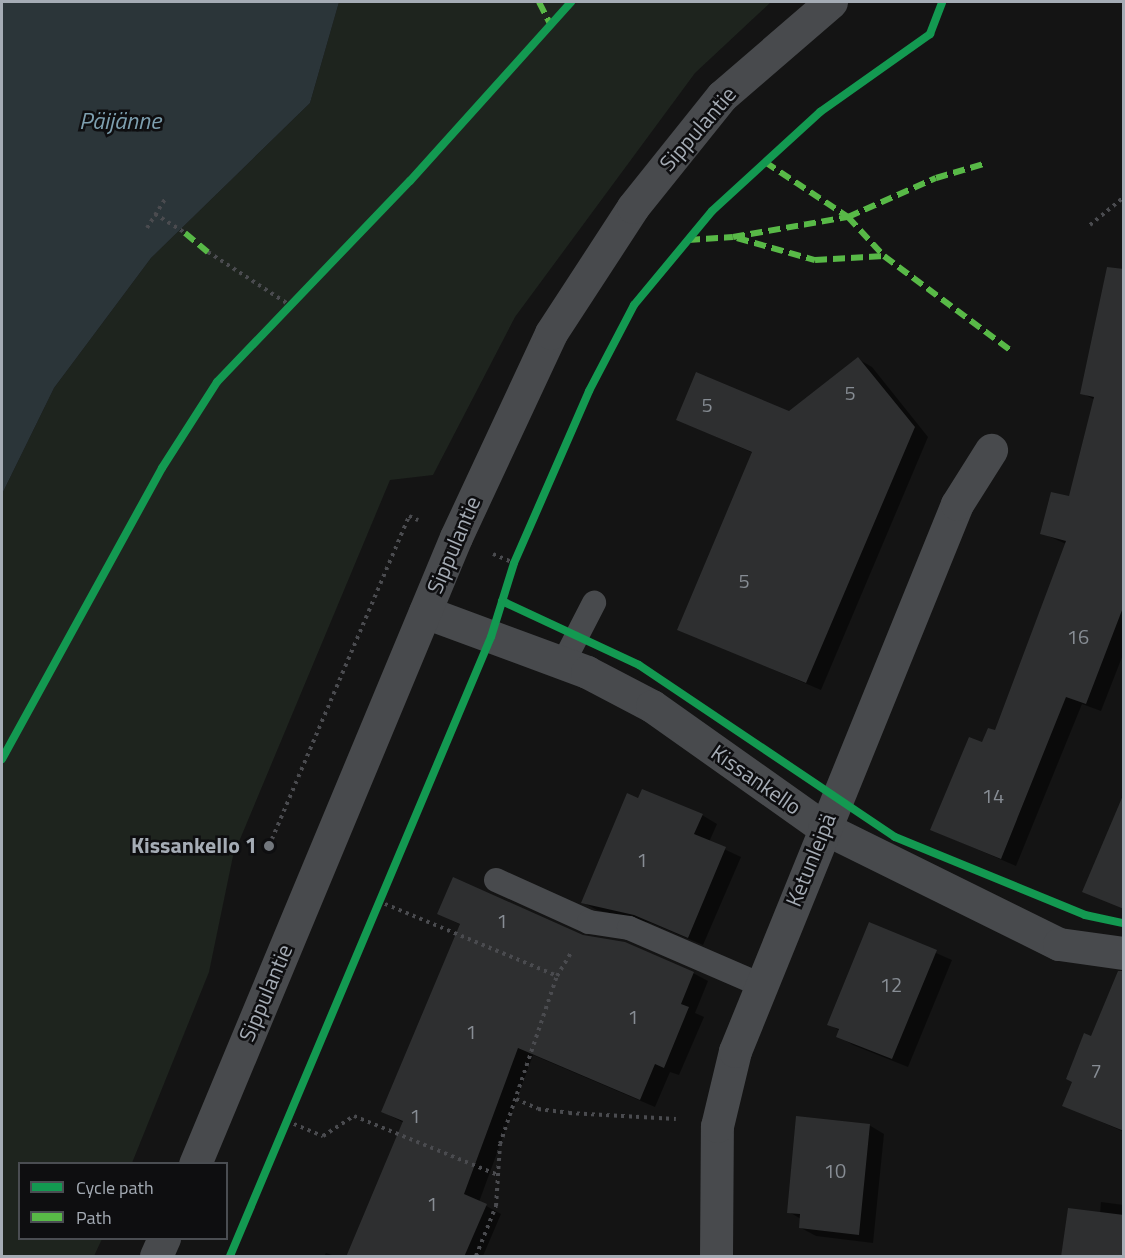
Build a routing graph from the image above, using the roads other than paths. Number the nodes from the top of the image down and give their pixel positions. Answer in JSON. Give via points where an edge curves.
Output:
{"nodes":[{"id":1,"x":831,"y":2,"type":"edge"},
{"id":2,"x":991,"y":450,"type":"dead end"},
{"id":3,"x":594,"y":603,"type":"dead end"},
{"id":4,"x":425,"y":612,"type":"junction"},
{"id":5,"x":563,"y":663,"type":"junction"},
{"id":6,"x":824,"y":828,"type":"junction"},
{"id":7,"x":496,"y":880,"type":"dead end"},
{"id":8,"x":1124,"y":953,"type":"edge"},
{"id":9,"x":761,"y":985,"type":"junction"},
{"id":10,"x":196,"y":1162,"type":"edge"},
{"id":11,"x":164,"y":1240,"type":"edge"},
{"id":12,"x":156,"y":1257,"type":"edge"},
{"id":13,"x":716,"y":1257,"type":"edge"}],
"edges":[{"from":1,"to":4,"type":"street","name":"Sippulantie","via":[[722,96],[633,207],[551,333]]},
{"from":2,"to":6,"type":"street","name":"Ketunleipä","via":[[957,504]]},
{"from":3,"to":5,"type":"lane"},
{"from":4,"to":5,"type":"street","name":"Kissankello"},
{"from":4,"to":10,"type":"street","name":"Sippulantie"},
{"from":5,"to":6,"type":"street","name":"Kissankello","via":[[652,706]]},
{"from":6,"to":8,"type":"street","name":"Kissankello","via":[[1059,944]]},
{"from":6,"to":9,"type":"street","name":"Ketunleipä"},
{"from":7,"to":9,"type":"lane","via":[[589,922],[629,928]]},
{"from":9,"to":13,"type":"street","name":"Ketunleipä","via":[[735,1051],[718,1122]]},
{"from":11,"to":12,"type":"street"}]}
